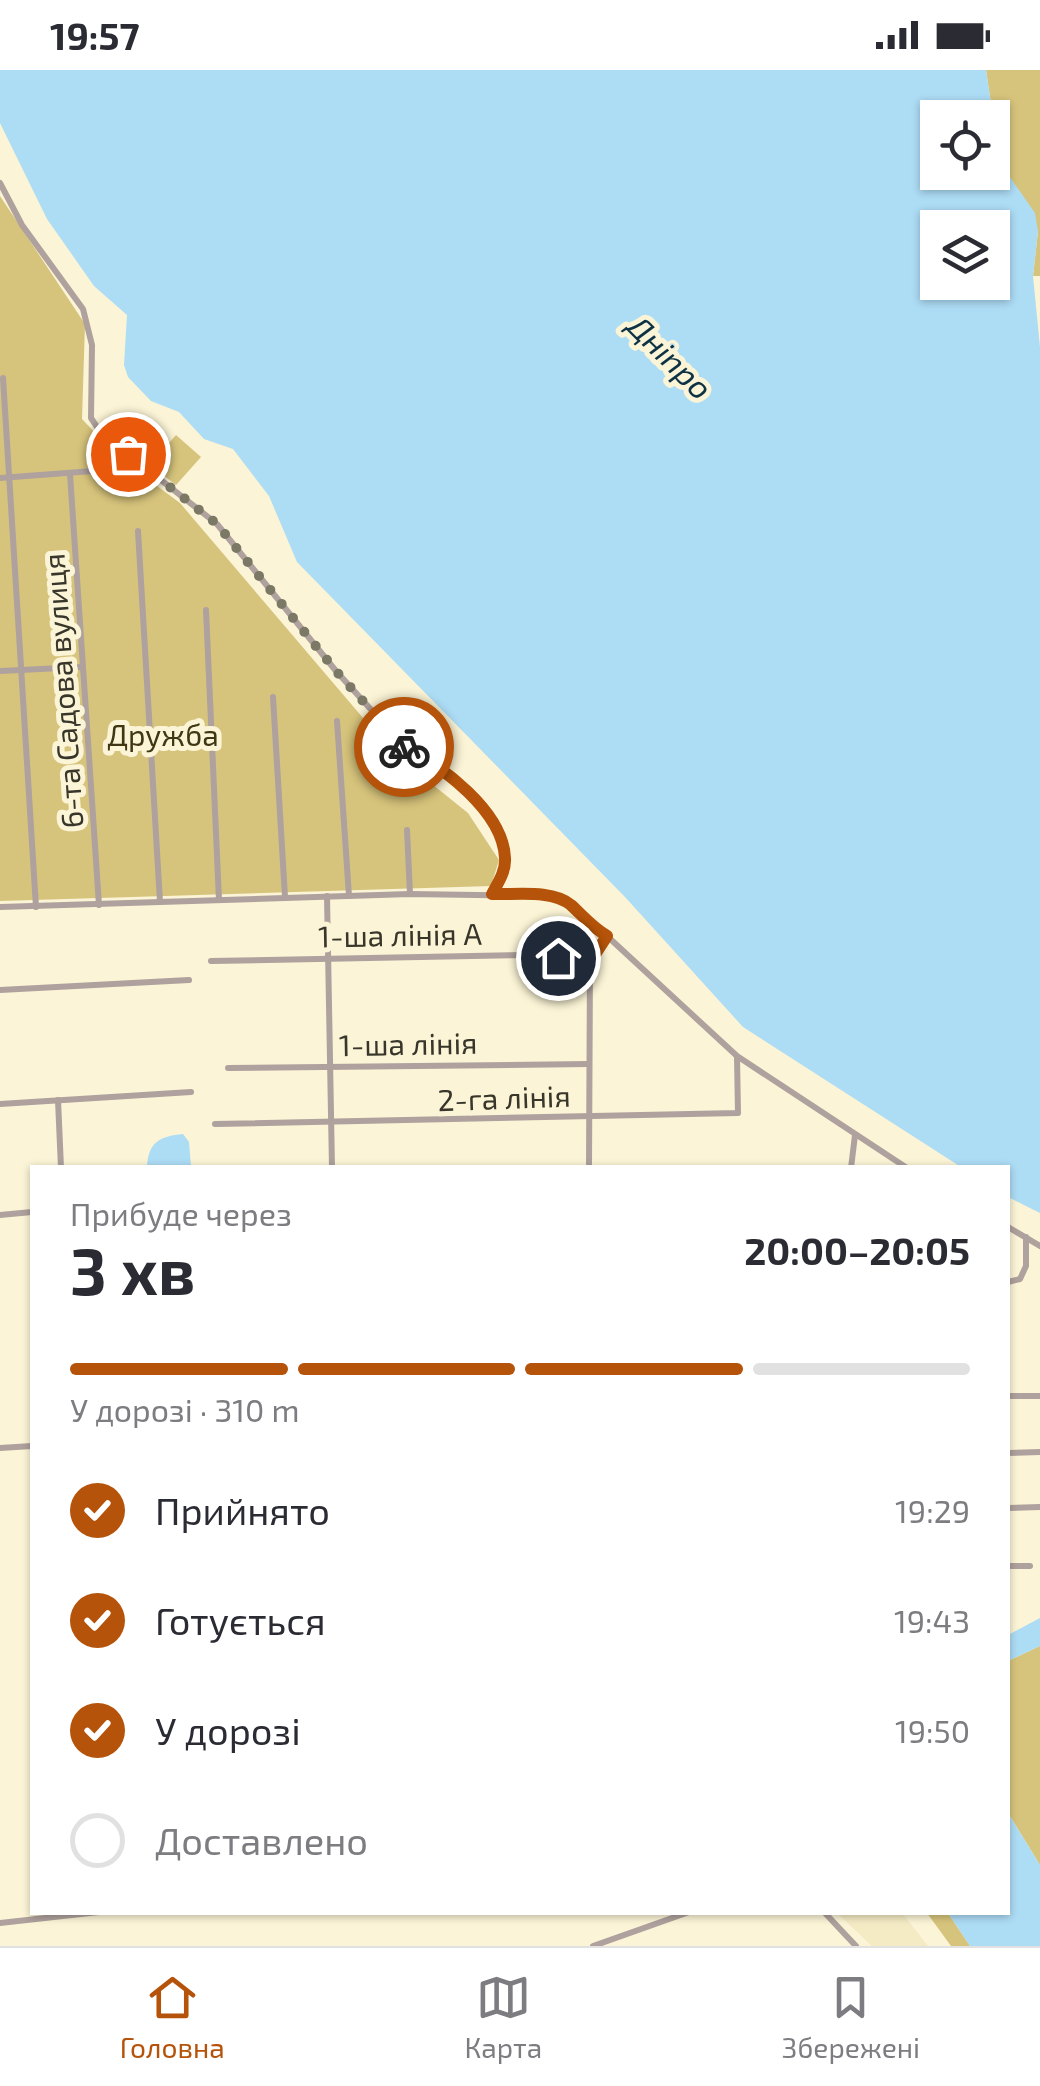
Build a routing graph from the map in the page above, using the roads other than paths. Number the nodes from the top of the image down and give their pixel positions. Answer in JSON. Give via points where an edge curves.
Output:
{"nodes":[{"id":1,"x":0,"y":183,"type":"edge"},
{"id":2,"x":4,"y":378,"type":"dead end"},
{"id":3,"x":128,"y":454,"type":"junction"},
{"id":4,"x":70,"y":474,"type":"junction"},
{"id":5,"x":4,"y":478,"type":"edge"},
{"id":6,"x":138,"y":531,"type":"dead end"},
{"id":7,"x":206,"y":610,"type":"dead end"},
{"id":8,"x":82,"y":667,"type":"junction"},
{"id":9,"x":22,"y":670,"type":"junction"},
{"id":10,"x":0,"y":671,"type":"edge"},
{"id":11,"x":273,"y":697,"type":"dead end"},
{"id":12,"x":337,"y":721,"type":"dead end"},
{"id":13,"x":408,"y":830,"type":"dead end"},
{"id":14,"x":410,"y":894,"type":"junction"},
{"id":15,"x":492,"y":894,"type":"junction"},
{"id":16,"x":327,"y":896,"type":"junction"},
{"id":17,"x":349,"y":896,"type":"junction"},
{"id":18,"x":285,"y":897,"type":"junction"},
{"id":19,"x":218,"y":900,"type":"junction"},
{"id":20,"x":160,"y":902,"type":"junction"},
{"id":21,"x":99,"y":905,"type":"junction"},
{"id":22,"x":36,"y":907,"type":"junction"},
{"id":23,"x":0,"y":908,"type":"edge"},
{"id":24,"x":607,"y":936,"type":"junction"},
{"id":25,"x":329,"y":958,"type":"junction"},
{"id":26,"x":211,"y":960,"type":"dead end"},
{"id":27,"x":590,"y":962,"type":"junction"},
{"id":28,"x":190,"y":980,"type":"dead end"},
{"id":29,"x":0,"y":990,"type":"edge"},
{"id":30,"x":737,"y":1056,"type":"junction"},
{"id":31,"x":589,"y":1064,"type":"junction"},
{"id":32,"x":332,"y":1066,"type":"junction"},
{"id":33,"x":228,"y":1068,"type":"dead end"},
{"id":34,"x":191,"y":1092,"type":"dead end"},
{"id":35,"x":58,"y":1100,"type":"junction"},
{"id":36,"x":0,"y":1104,"type":"edge"},
{"id":37,"x":587,"y":1117,"type":"junction"},
{"id":38,"x":215,"y":1124,"type":"dead end"},
{"id":39,"x":332,"y":1124,"type":"junction"},
{"id":40,"x":854,"y":1136,"type":"junction"},
{"id":41,"x":62,"y":1165,"type":"edge"},
{"id":42,"x":332,"y":1165,"type":"edge"},
{"id":43,"x":588,"y":1165,"type":"edge"},
{"id":44,"x":851,"y":1165,"type":"edge"},
{"id":45,"x":903,"y":1165,"type":"edge"},
{"id":46,"x":30,"y":1212,"type":"edge"},
{"id":47,"x":0,"y":1214,"type":"edge"},
{"id":48,"x":1010,"y":1228,"type":"edge"},
{"id":49,"x":1026,"y":1238,"type":"junction"},
{"id":50,"x":1040,"y":1246,"type":"edge"},
{"id":51,"x":1010,"y":1282,"type":"edge"},
{"id":52,"x":1010,"y":1396,"type":"edge"},
{"id":53,"x":1040,"y":1396,"type":"edge"},
{"id":54,"x":30,"y":1446,"type":"edge"},
{"id":55,"x":0,"y":1448,"type":"edge"},
{"id":56,"x":1010,"y":1452,"type":"edge"},
{"id":57,"x":1040,"y":1452,"type":"edge"},
{"id":58,"x":1040,"y":1507,"type":"edge"},
{"id":59,"x":1010,"y":1508,"type":"edge"},
{"id":60,"x":1010,"y":1566,"type":"edge"},
{"id":61,"x":1030,"y":1566,"type":"dead end"},
{"id":62,"x":72,"y":1915,"type":"edge"},
{"id":63,"x":681,"y":1915,"type":"edge"},
{"id":64,"x":827,"y":1915,"type":"edge"},
{"id":65,"x":0,"y":1923,"type":"edge"},
{"id":66,"x":593,"y":1946,"type":"edge"},
{"id":67,"x":856,"y":1946,"type":"edge"}],
"edges":[{"from":1,"to":3,"type":"street","via":[[83,309],[92,345],[91,418]]},
{"from":2,"to":5,"type":"street"},
{"from":3,"to":4,"type":"street","via":[[106,470]]},
{"from":3,"to":15,"type":"street","via":[[217,524],[405,747],[428,758],[486,813],[506,857]]},
{"from":4,"to":5,"type":"street"},
{"from":4,"to":8,"type":"street","name":"6-та Садова вулиця"},
{"from":5,"to":9,"type":"street"},
{"from":6,"to":20,"type":"street"},
{"from":7,"to":19,"type":"street"},
{"from":8,"to":9,"type":"street"},
{"from":8,"to":21,"type":"street","name":"6-та Садова вулиця"},
{"from":9,"to":10,"type":"street"},
{"from":9,"to":22,"type":"street"},
{"from":11,"to":18,"type":"street"},
{"from":12,"to":17,"type":"street"},
{"from":13,"to":14,"type":"street"},
{"from":14,"to":15,"type":"street"},
{"from":14,"to":17,"type":"street"},
{"from":15,"to":24,"type":"street","via":[[552,896]]},
{"from":16,"to":17,"type":"street"},
{"from":16,"to":18,"type":"street"},
{"from":16,"to":25,"type":"street"},
{"from":18,"to":19,"type":"street"},
{"from":19,"to":20,"type":"street"},
{"from":20,"to":21,"type":"street"},
{"from":21,"to":22,"type":"street"},
{"from":22,"to":23,"type":"street"},
{"from":24,"to":27,"type":"street"},
{"from":24,"to":30,"type":"street"},
{"from":25,"to":26,"type":"street","name":"1-ша лінія А"},
{"from":25,"to":27,"type":"street","name":"1-ша лінія А","via":[[526,955]]},
{"from":25,"to":32,"type":"street"},
{"from":27,"to":31,"type":"street"},
{"from":28,"to":29,"type":"street"},
{"from":30,"to":37,"type":"street","name":"2-га лінія","via":[[738,1113]]},
{"from":30,"to":40,"type":"street"},
{"from":31,"to":32,"type":"street","name":"1-ша лінія"},
{"from":31,"to":37,"type":"street"},
{"from":32,"to":33,"type":"street","name":"1-ша лінія"},
{"from":32,"to":39,"type":"street"},
{"from":34,"to":35,"type":"street"},
{"from":35,"to":36,"type":"street"},
{"from":35,"to":41,"type":"street"},
{"from":37,"to":39,"type":"street","name":"2-га лінія"},
{"from":37,"to":43,"type":"street"},
{"from":38,"to":39,"type":"street","name":"2-га лінія"},
{"from":39,"to":42,"type":"street"},
{"from":40,"to":44,"type":"street"},
{"from":40,"to":45,"type":"street"},
{"from":46,"to":47,"type":"street"},
{"from":48,"to":49,"type":"street"},
{"from":49,"to":50,"type":"street"},
{"from":49,"to":51,"type":"street","via":[[1026,1266],[1020,1279]]},
{"from":52,"to":53,"type":"street"},
{"from":54,"to":55,"type":"street"},
{"from":56,"to":57,"type":"street"},
{"from":58,"to":59,"type":"street"},
{"from":60,"to":61,"type":"street"},
{"from":62,"to":65,"type":"street"},
{"from":63,"to":66,"type":"street"},
{"from":64,"to":67,"type":"street"}]}
